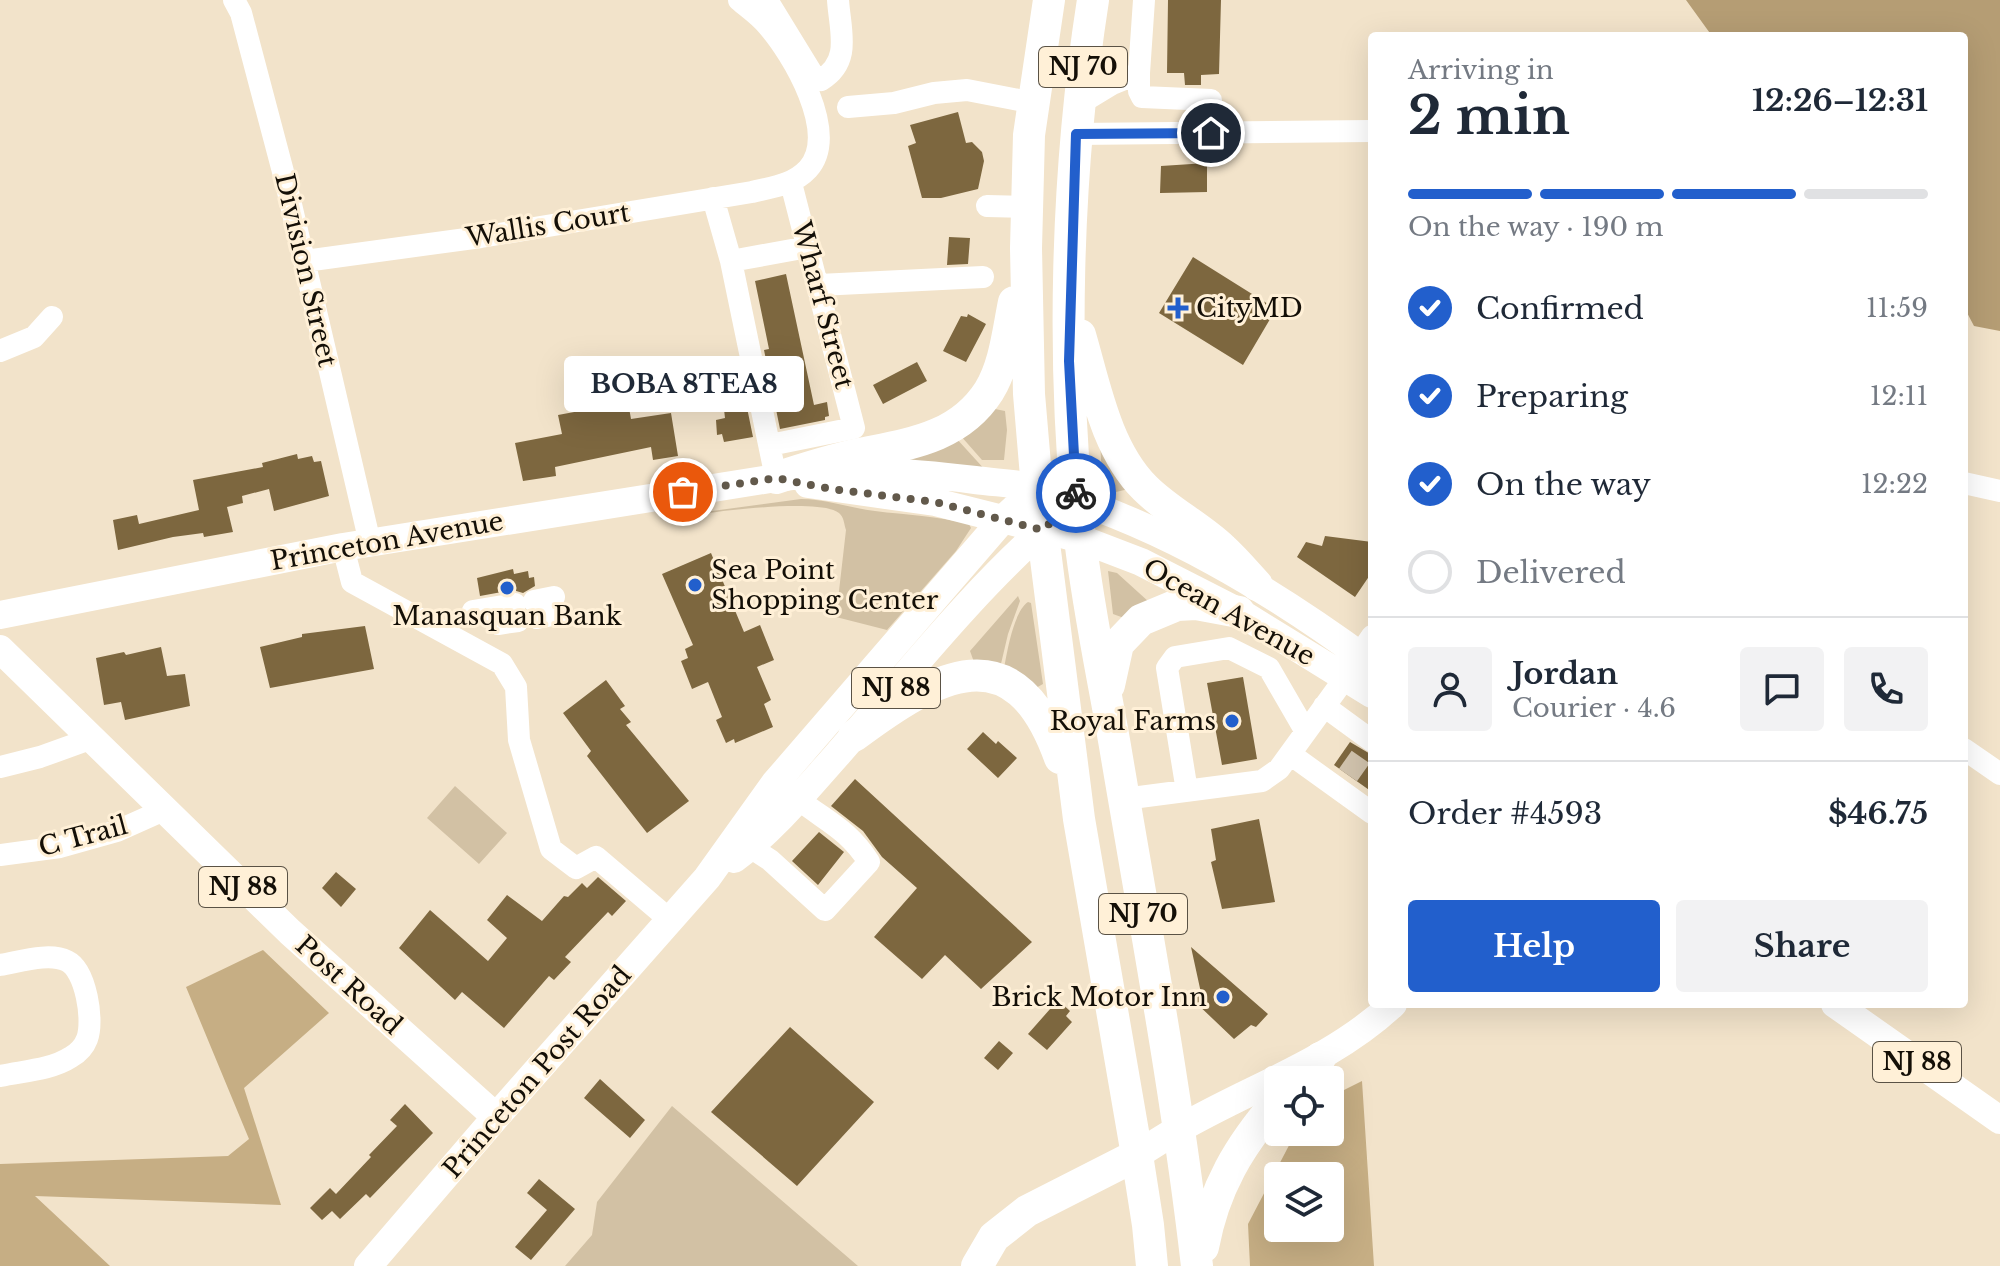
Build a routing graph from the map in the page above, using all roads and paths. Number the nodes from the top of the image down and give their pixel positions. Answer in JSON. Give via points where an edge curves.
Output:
{"nodes":[{"id":1,"x":234,"y":0,"type":"edge"},
{"id":2,"x":739,"y":0,"type":"edge"},
{"id":3,"x":767,"y":0,"type":"edge"},
{"id":4,"x":838,"y":0,"type":"edge"},
{"id":5,"x":1049,"y":0,"type":"edge"},
{"id":6,"x":1093,"y":0,"type":"edge"},
{"id":7,"x":1144,"y":0,"type":"edge"},
{"id":8,"x":1139,"y":73,"type":"junction"},
{"id":9,"x":1034,"y":103,"type":"junction"},
{"id":10,"x":848,"y":107,"type":"dead end"},
{"id":11,"x":1078,"y":119,"type":"junction"},
{"id":12,"x":1368,"y":131,"type":"edge"},
{"id":13,"x":1211,"y":133,"type":"junction"},
{"id":14,"x":791,"y":183,"type":"junction"},
{"id":15,"x":713,"y":198,"type":"junction"},
{"id":16,"x":987,"y":206,"type":"dead end"},
{"id":17,"x":1027,"y":207,"type":"junction"},
{"id":18,"x":808,"y":247,"type":"junction"},
{"id":19,"x":1026,"y":248,"type":"junction"},
{"id":20,"x":305,"y":261,"type":"junction"},
{"id":21,"x":731,"y":261,"type":"junction"},
{"id":22,"x":983,"y":277,"type":"dead end"},
{"id":23,"x":819,"y":285,"type":"junction"},
{"id":24,"x":1070,"y":300,"type":"junction"},
{"id":25,"x":52,"y":317,"type":"dead end"},
{"id":26,"x":0,"y":351,"type":"edge"},
{"id":27,"x":770,"y":445,"type":"junction"},
{"id":28,"x":776,"y":478,"type":"junction"},
{"id":29,"x":1968,"y":484,"type":"edge"},
{"id":30,"x":1037,"y":488,"type":"junction"},
{"id":31,"x":2000,"y":491,"type":"edge"},
{"id":32,"x":1077,"y":500,"type":"junction"},
{"id":33,"x":1004,"y":518,"type":"junction"},
{"id":34,"x":1042,"y":530,"type":"junction"},
{"id":35,"x":1081,"y":539,"type":"junction"},
{"id":36,"x":356,"y":545,"type":"junction"},
{"id":37,"x":1257,"y":585,"type":"junction"},
{"id":38,"x":1239,"y":612,"type":"junction"},
{"id":39,"x":0,"y":615,"type":"edge"},
{"id":40,"x":0,"y":649,"type":"edge"},
{"id":41,"x":1362,"y":658,"type":"edge"},
{"id":42,"x":1368,"y":680,"type":"edge"},
{"id":43,"x":1107,"y":700,"type":"junction"},
{"id":44,"x":1324,"y":706,"type":"junction"},
{"id":45,"x":1306,"y":732,"type":"junction"},
{"id":46,"x":854,"y":736,"type":"junction"},
{"id":47,"x":90,"y":739,"type":"junction"},
{"id":48,"x":1368,"y":741,"type":"edge"},
{"id":49,"x":1968,"y":752,"type":"edge"},
{"id":50,"x":1290,"y":754,"type":"junction"},
{"id":51,"x":0,"y":767,"type":"edge"},
{"id":52,"x":2000,"y":774,"type":"edge"},
{"id":53,"x":1187,"y":791,"type":"junction"},
{"id":54,"x":798,"y":799,"type":"junction"},
{"id":55,"x":1124,"y":799,"type":"junction"},
{"id":56,"x":1368,"y":804,"type":"edge"},
{"id":57,"x":164,"y":810,"type":"junction"},
{"id":58,"x":1079,"y":819,"type":"junction"},
{"id":59,"x":750,"y":847,"type":"junction"},
{"id":60,"x":0,"y":855,"type":"edge"},
{"id":61,"x":707,"y":878,"type":"junction"},
{"id":62,"x":670,"y":920,"type":"junction"},
{"id":63,"x":0,"y":965,"type":"edge"},
{"id":64,"x":1388,"y":1008,"type":"edge"},
{"id":65,"x":1841,"y":1008,"type":"edge"},
{"id":66,"x":1313,"y":1066,"type":"edge"},
{"id":67,"x":0,"y":1076,"type":"edge"},
{"id":68,"x":1264,"y":1090,"type":"edge"},
{"id":69,"x":496,"y":1117,"type":"junction"},
{"id":70,"x":1264,"y":1119,"type":"edge"},
{"id":71,"x":2000,"y":1120,"type":"edge"},
{"id":72,"x":1180,"y":1128,"type":"junction"},
{"id":73,"x":1137,"y":1155,"type":"junction"},
{"id":74,"x":1148,"y":1225,"type":"junction"},
{"id":75,"x":368,"y":1266,"type":"edge"},
{"id":76,"x":977,"y":1266,"type":"edge"},
{"id":77,"x":1145,"y":1266,"type":"edge"},
{"id":78,"x":1152,"y":1266,"type":"edge"},
{"id":79,"x":1198,"y":1266,"type":"edge"}],
"edges":[{"from":1,"to":20,"type":"street","name":"Division Street"},
{"from":2,"to":14,"type":"street","via":[[782,44],[815,110],[815,157]]},
{"from":3,"to":4,"type":"street","via":[[821,80],[842,58]]},
{"from":5,"to":9,"type":"highway","number":"NJ 70"},
{"from":6,"to":11,"type":"highway","number":"NJ 70"},
{"from":7,"to":8,"type":"street"},
{"from":8,"to":11,"type":"street","via":[[1112,84]]},
{"from":8,"to":13,"type":"street","via":[[1142,97],[1211,100]]},
{"from":9,"to":10,"type":"street","via":[[967,90]]},
{"from":9,"to":17,"type":"highway","number":"NJ 70"},
{"from":11,"to":13,"type":"street"},
{"from":11,"to":24,"type":"highway","number":"NJ 70"},
{"from":12,"to":13,"type":"street"},
{"from":14,"to":15,"type":"street","name":"Wallis Court"},
{"from":14,"to":18,"type":"street","name":"Wharf Street"},
{"from":15,"to":20,"type":"street","name":"Wallis Court"},
{"from":15,"to":21,"type":"street"},
{"from":16,"to":17,"type":"street"},
{"from":17,"to":19,"type":"highway","number":"NJ 70"},
{"from":18,"to":21,"type":"street"},
{"from":18,"to":23,"type":"street","name":"Wharf Street"},
{"from":19,"to":28,"type":"highway","via":[[1001,365],[972,413],[932,438]]},
{"from":19,"to":30,"type":"highway","number":"NJ 70"},
{"from":20,"to":36,"type":"street","name":"Division Street"},
{"from":21,"to":27,"type":"street"},
{"from":22,"to":23,"type":"street"},
{"from":23,"to":27,"type":"street","name":"Wharf Street","via":[[854,428]]},
{"from":24,"to":32,"type":"highway","number":"NJ 70"},
{"from":24,"to":37,"type":"highway","via":[[1113,439],[1130,468],[1143,486],[1222,547]]},
{"from":25,"to":26,"type":"street","via":[[34,337]]},
{"from":27,"to":28,"type":"street"},
{"from":28,"to":30,"type":"main road","name":"Princeton Avenue","via":[[870,470]]},
{"from":28,"to":33,"type":"main road","name":"Princeton Avenue"},
{"from":28,"to":36,"type":"main road","name":"Princeton Avenue"},
{"from":29,"to":31,"type":"street"},
{"from":30,"to":32,"type":"main road","name":"Ocean Avenue"},
{"from":30,"to":33,"type":"main road","name":"Princeton Post Road"},
{"from":30,"to":34,"type":"highway","number":"NJ 70"},
{"from":32,"to":34,"type":"main road","name":"Princeton Post Road"},
{"from":32,"to":35,"type":"highway","number":"NJ 70"},
{"from":32,"to":37,"type":"main road","name":"Ocean Avenue","via":[[1164,535]]},
{"from":33,"to":34,"type":"main road","name":"Princeton Avenue"},
{"from":33,"to":61,"type":"main road","name":"Princeton Post Road","via":[[775,783]]},
{"from":34,"to":35,"type":"main road","name":"Ocean Avenue"},
{"from":34,"to":46,"type":"main road","name":"Princeton Post Road","number":"NJ 88"},
{"from":34,"to":58,"type":"highway","number":"NJ 70"},
{"from":35,"to":38,"type":"main road","name":"Ocean Avenue","via":[[1141,562]]},
{"from":35,"to":43,"type":"highway","number":"NJ 70"},
{"from":36,"to":39,"type":"main road","name":"Princeton Avenue"},
{"from":36,"to":62,"type":"street","name":"Division Street","via":[[352,582],[502,664],[516,687],[519,740],[551,849],[576,868],[596,857]]},
{"from":37,"to":41,"type":"main road","name":"Ocean Avenue"},
{"from":38,"to":41,"type":"main road","name":"Ocean Avenue"},
{"from":38,"to":43,"type":"highway","via":[[1177,605],[1141,620],[1118,644]]},
{"from":40,"to":47,"type":"main road","name":"Post Road","number":"NJ 88"},
{"from":41,"to":42,"type":"main road","name":"Ocean Avenue"},
{"from":41,"to":44,"type":"street"},
{"from":43,"to":55,"type":"highway","number":"NJ 70"},
{"from":44,"to":45,"type":"street"},
{"from":44,"to":48,"type":"street"},
{"from":45,"to":50,"type":"street"},
{"from":45,"to":53,"type":"street","via":[[1269,668],[1229,648],[1175,657],[1167,668]]},
{"from":46,"to":54,"type":"main road","name":"Princeton Post Road","number":"NJ 88"},
{"from":46,"to":58,"type":"highway","via":[[924,688],[957,676],[998,680],[1031,703],[1050,729]]},
{"from":47,"to":51,"type":"street"},
{"from":47,"to":57,"type":"main road","name":"Post Road","number":"NJ 88"},
{"from":49,"to":52,"type":"street"},
{"from":50,"to":53,"type":"street","via":[[1262,781]]},
{"from":50,"to":56,"type":"street","via":[[1344,782]]},
{"from":53,"to":55,"type":"street"},
{"from":54,"to":59,"type":"main road","name":"Princeton Post Road","number":"NJ 88"},
{"from":54,"to":59,"type":"street","via":[[857,842],[869,862],[825,910]]},
{"from":55,"to":72,"type":"highway","number":"NJ 70"},
{"from":57,"to":60,"type":"street","name":"C Trail","via":[[60,847]]},
{"from":57,"to":69,"type":"main road","name":"Post Road","number":"NJ 88","via":[[290,932]]},
{"from":58,"to":73,"type":"highway","number":"NJ 70"},
{"from":59,"to":61,"type":"main road","name":"Princeton Post Road","number":"NJ 88"},
{"from":61,"to":62,"type":"main road","name":"Princeton Post Road","number":"NJ 88"},
{"from":62,"to":69,"type":"main road","name":"Princeton Post Road","number":"NJ 88"},
{"from":63,"to":67,"type":"street","via":[[56,957],[70,962],[88,999],[89,1036],[84,1047],[56,1065]]},
{"from":64,"to":66,"type":"main road"},
{"from":65,"to":71,"type":"main road","number":"NJ 88"},
{"from":68,"to":72,"type":"main road"},
{"from":69,"to":75,"type":"main road","name":"Princeton Post Road","number":"NJ 88"},
{"from":70,"to":79,"type":"highway","via":[[1235,1156],[1215,1199]]},
{"from":72,"to":73,"type":"main road"},
{"from":72,"to":79,"type":"highway","number":"NJ 70"},
{"from":73,"to":74,"type":"highway","number":"NJ 70"},
{"from":73,"to":76,"type":"highway","via":[[1027,1211],[994,1237]]},
{"from":74,"to":77,"type":"highway"},
{"from":74,"to":78,"type":"highway","number":"NJ 70"}]}
